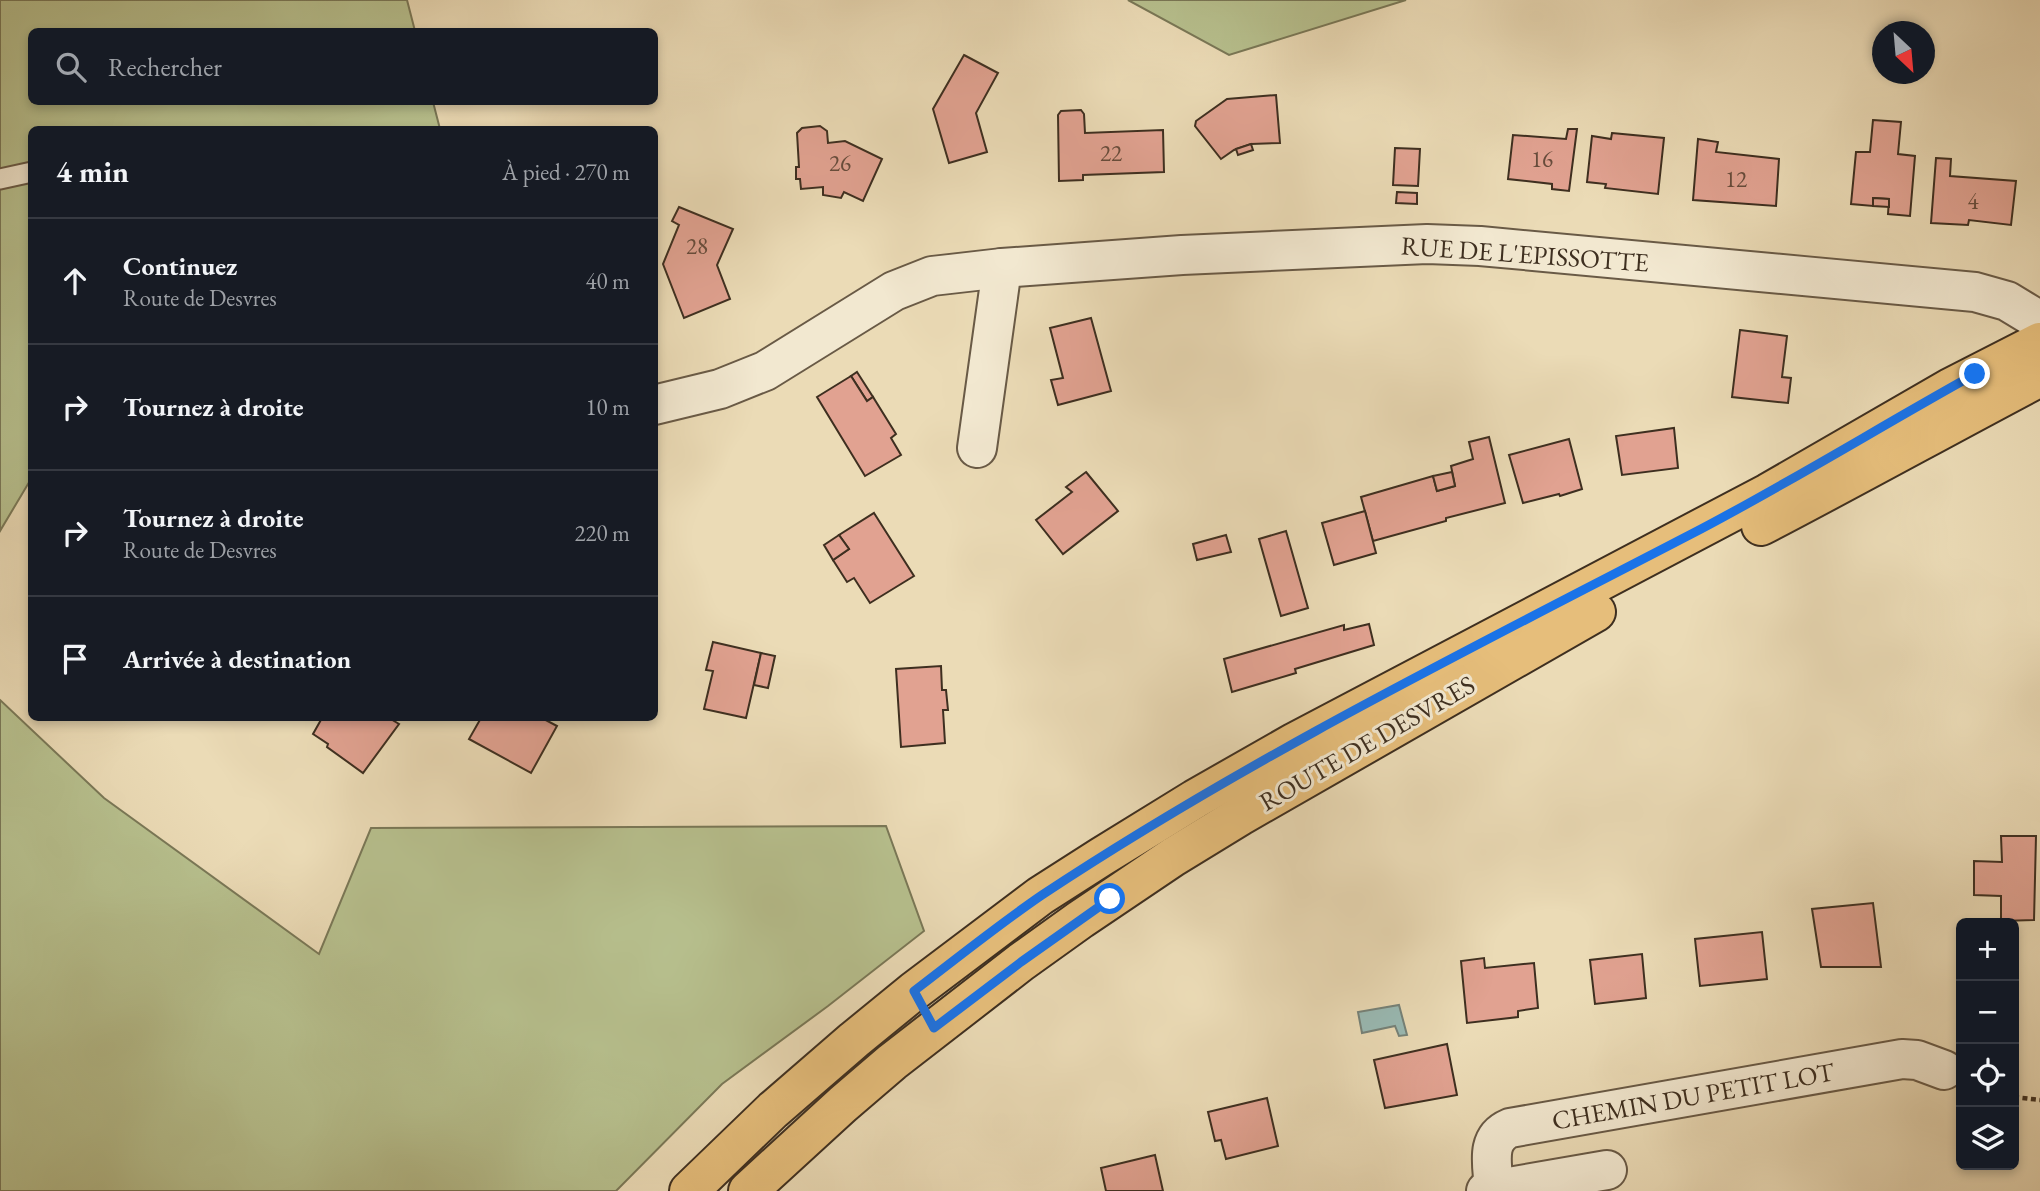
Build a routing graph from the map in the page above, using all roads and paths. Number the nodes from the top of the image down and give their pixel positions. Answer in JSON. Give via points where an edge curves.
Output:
{"nodes":[{"id":1,"x":28,"y":173,"type":"edge"},
{"id":2,"x":0,"y":179,"type":"edge"},
{"id":3,"x":1002,"y":268,"type":"junction"},
{"id":4,"x":2040,"y":321,"type":"edge"},
{"id":5,"x":2040,"y":342,"type":"edge"},
{"id":6,"x":2040,"y":377,"type":"edge"},
{"id":7,"x":658,"y":404,"type":"edge"},
{"id":8,"x":976,"y":448,"type":"dead end"},
{"id":9,"x":914,"y":991,"type":"junction"},
{"id":10,"x":934,"y":1028,"type":"junction"},
{"id":11,"x":1944,"y":1070,"type":"dead end"},
{"id":12,"x":2019,"y":1098,"type":"edge"},
{"id":13,"x":2040,"y":1100,"type":"edge"},
{"id":14,"x":1602,"y":1111,"type":"junction"},
{"id":15,"x":1608,"y":1181,"type":"edge"},
{"id":16,"x":1490,"y":1190,"type":"edge"},
{"id":17,"x":689,"y":1191,"type":"edge"},
{"id":18,"x":748,"y":1191,"type":"edge"}],
"edges":[{"from":1,"to":2,"type":"lane"},
{"from":3,"to":4,"type":"street","name":"RUE DE L'EPISSOTTE","via":[[1182,255],[1427,244],[1480,246],[1975,292],[2007,301]]},
{"from":3,"to":7,"type":"street","name":"RUE DE L'EPISSOTTE","via":[[950,273],[912,283],[765,372]]},
{"from":3,"to":8,"type":"street"},
{"from":5,"to":9,"type":"main road","name":"ROUTE DE DESVRES","via":[[1768,493],[1263,760],[1040,896]]},
{"from":6,"to":10,"type":"main road","name":"ROUTE DE DESVRES","via":[[1552,636],[1240,816],[1081,919]]},
{"from":9,"to":10,"type":"main road"},
{"from":9,"to":17,"type":"main road","name":"ROUTE DE DESVRES","via":[[782,1102]]},
{"from":10,"to":18,"type":"main road","name":"ROUTE DE DESVRES"},
{"from":11,"to":14,"type":"street","name":"CHEMIN DU PETIT LOT","via":[[1902,1059]]},
{"from":12,"to":13,"type":"path"},
{"from":14,"to":15,"type":"street"},
{"from":14,"to":16,"type":"street","name":"CHEMIN DU PETIT LOT","via":[[1500,1132],[1492,1147]]},
{"from":15,"to":16,"type":"street","name":"CHEMIN DU PETIT LOT"}]}
